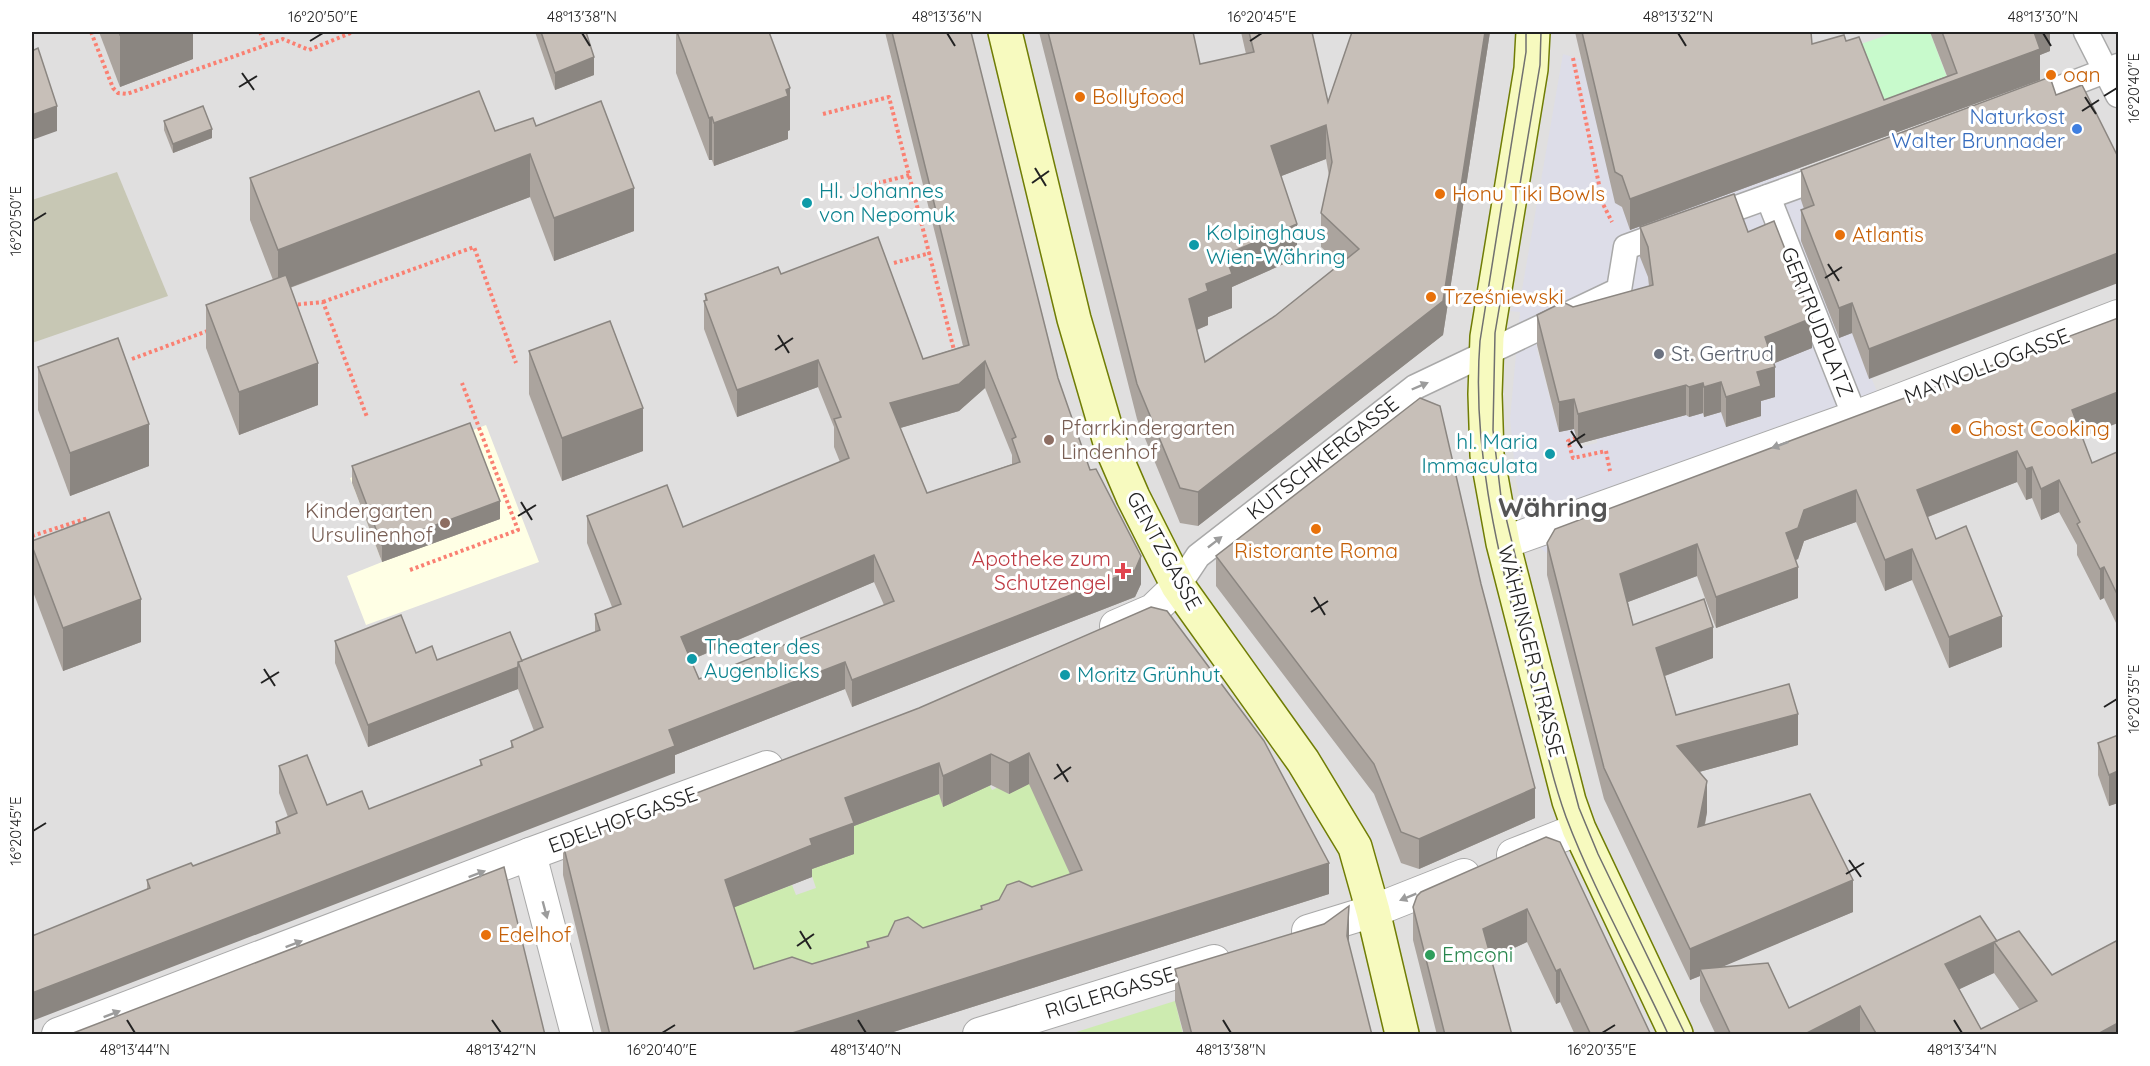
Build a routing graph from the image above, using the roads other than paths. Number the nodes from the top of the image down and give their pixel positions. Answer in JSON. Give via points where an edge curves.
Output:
{"nodes":[{"id":1,"x":1005,"y":32,"type":"edge"},
{"id":2,"x":1533,"y":32,"type":"edge"},
{"id":3,"x":2086,"y":32,"type":"edge"},
{"id":4,"x":2112,"y":69,"type":"edge"},
{"id":5,"x":2118,"y":95,"type":"edge"},
{"id":6,"x":2007,"y":109,"type":"edge"},
{"id":7,"x":1853,"y":166,"type":"edge"},
{"id":8,"x":1768,"y":197,"type":"junction"},
{"id":9,"x":2118,"y":316,"type":"edge"},
{"id":10,"x":1486,"y":353,"type":"junction"},
{"id":11,"x":1855,"y":417,"type":"junction"},
{"id":12,"x":1503,"y":543,"type":"junction"},
{"id":13,"x":1178,"y":586,"type":"junction"},
{"id":14,"x":1088,"y":638,"type":"edge"},
{"id":15,"x":794,"y":756,"type":"edge"},
{"id":16,"x":1579,"y":829,"type":"junction"},
{"id":17,"x":530,"y":854,"type":"junction"},
{"id":18,"x":1373,"y":911,"type":"junction"},
{"id":19,"x":1283,"y":939,"type":"edge"},
{"id":20,"x":1238,"y":953,"type":"edge"},
{"id":21,"x":58,"y":1035,"type":"edge"},
{"id":22,"x":577,"y":1035,"type":"edge"},
{"id":23,"x":979,"y":1035,"type":"edge"},
{"id":24,"x":1402,"y":1035,"type":"edge"},
{"id":25,"x":1676,"y":1035,"type":"edge"}],
"edges":[{"from":1,"to":13,"type":"main road","name":"GENTZGASSE","via":[[1090,381],[1115,456]]},
{"from":2,"to":10,"type":"main road","name":"WÄHRINGER STRASSE","via":[[1531,69],[1496,270]]},
{"from":3,"to":4,"type":"street"},
{"from":4,"to":5,"type":"street"},
{"from":4,"to":6,"type":"street"},
{"from":7,"to":8,"type":"street"},
{"from":8,"to":10,"type":"street","via":[[1626,247],[1619,290]]},
{"from":8,"to":11,"type":"street","name":"GERTRUDPLATZ"},
{"from":9,"to":11,"type":"street","name":"MAYNOLLOGASSE"},
{"from":10,"to":12,"type":"main road","name":"WÄHRINGER STRASSE","via":[[1487,455]]},
{"from":13,"to":10,"type":"street","name":"KUTSCHKERGASSE","one_way":true,"via":[[1198,556],[1414,387]]},
{"from":11,"to":12,"type":"street","name":"GERTRUDPLATZ","one_way":true},
{"from":12,"to":16,"type":"main road","name":"WÄHRINGER STRASSE","via":[[1560,770]]},
{"from":13,"to":14,"type":"street","via":[[1153,610]]},
{"from":13,"to":18,"type":"main road","name":"GENTZGASSE","via":[[1303,761],[1355,847]]},
{"from":15,"to":17,"type":"street","name":"EDELHOFGASSE"},
{"from":16,"to":18,"type":"street","one_way":true},
{"from":16,"to":25,"type":"main road","name":"WÄHRINGER STRASSE"},
{"from":21,"to":17,"type":"street","name":"EDELHOFGASSE","one_way":true},
{"from":17,"to":22,"type":"street","one_way":true},
{"from":18,"to":19,"type":"street"},
{"from":18,"to":24,"type":"main road","name":"GENTZGASSE"},
{"from":20,"to":23,"type":"street","name":"RIGLERGASSE"}]}
